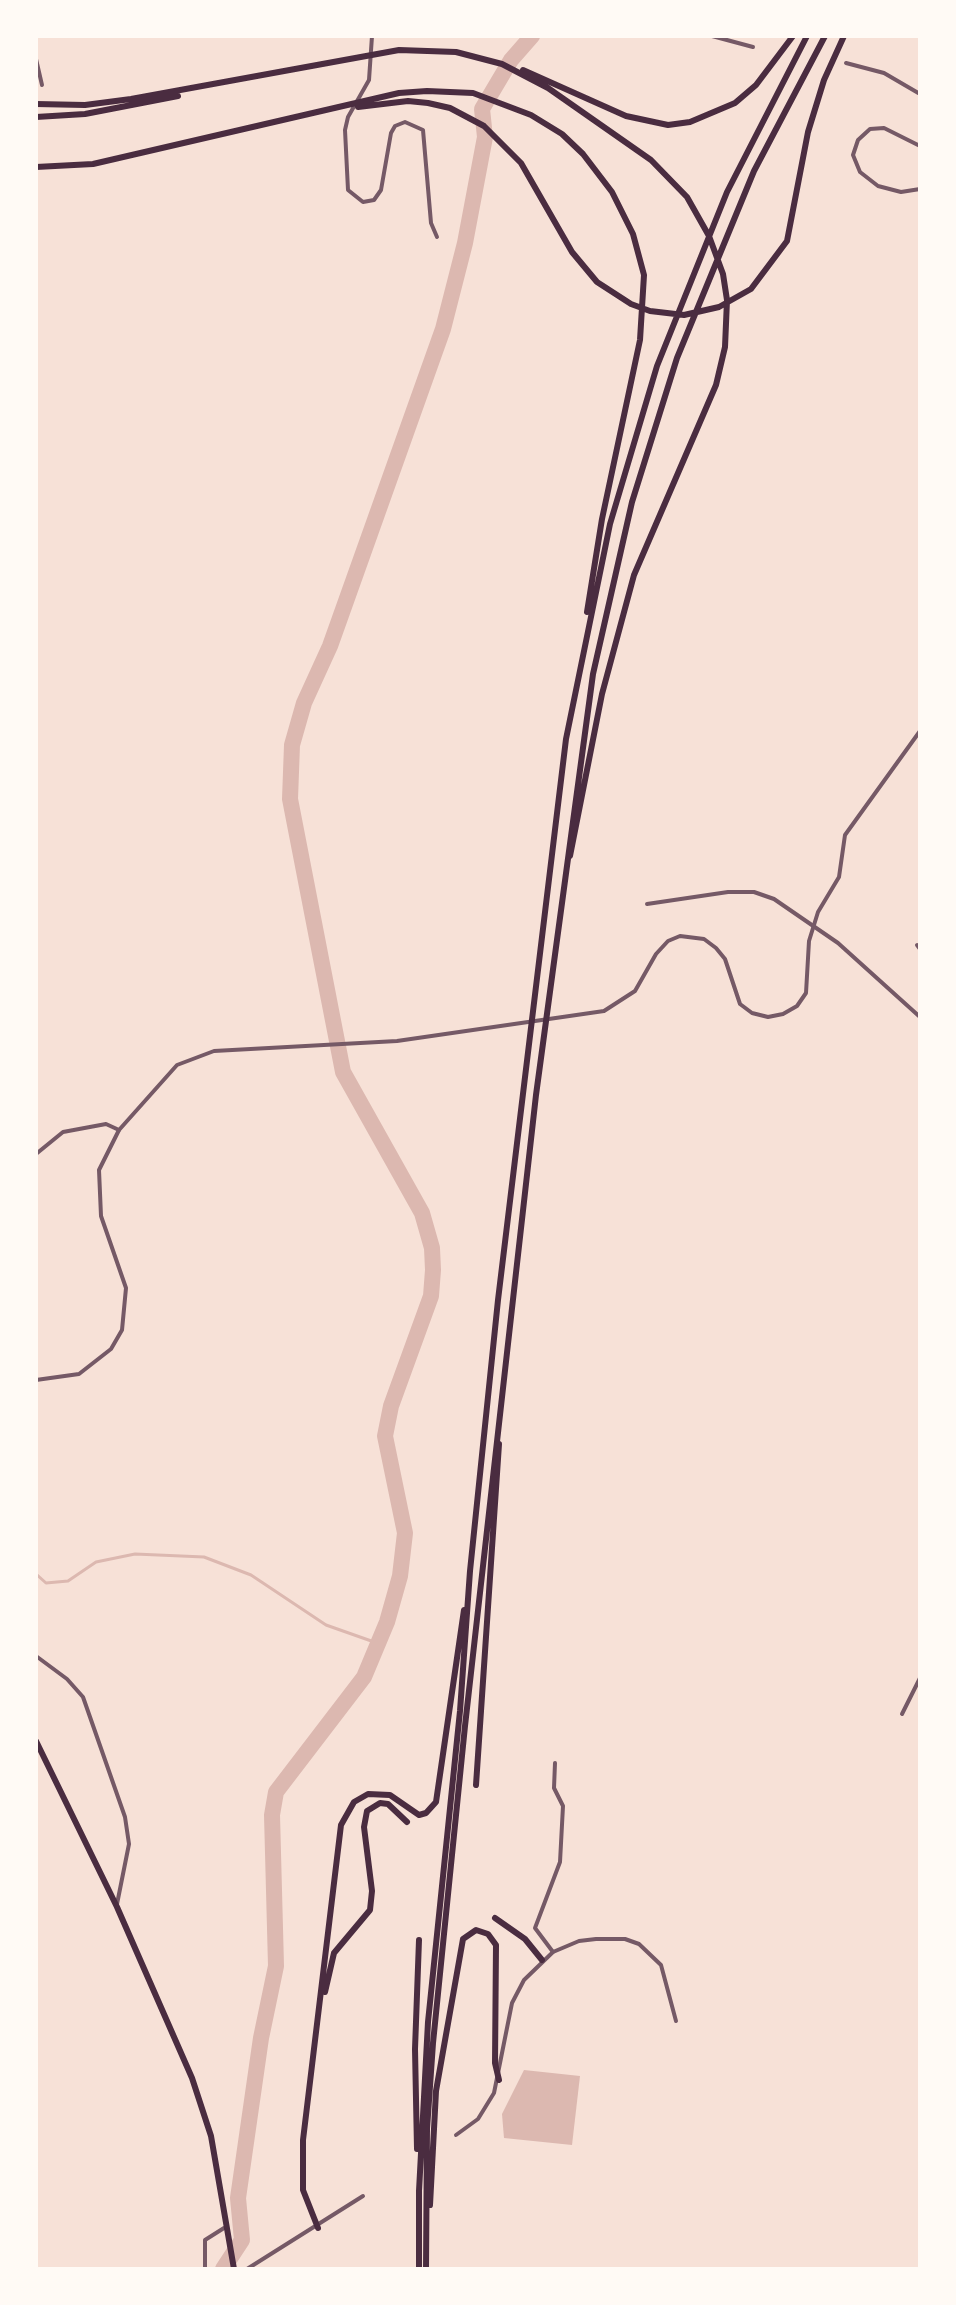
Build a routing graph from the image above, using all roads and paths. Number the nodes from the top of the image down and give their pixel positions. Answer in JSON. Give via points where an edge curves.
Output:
{"nodes":[{"id":1,"x":372,"y":36,"type":"edge"},
{"id":2,"x":712,"y":36,"type":"edge"},
{"id":3,"x":793,"y":36,"type":"edge"},
{"id":4,"x":807,"y":36,"type":"edge"},
{"id":5,"x":825,"y":36,"type":"edge"},
{"id":6,"x":844,"y":36,"type":"edge"},
{"id":7,"x":753,"y":47,"type":"dead end"},
{"id":8,"x":36,"y":59,"type":"edge"},
{"id":9,"x":846,"y":63,"type":"dead end"},
{"id":10,"x":502,"y":64,"type":"junction"},
{"id":11,"x":263,"y":76,"type":"junction"},
{"id":12,"x":42,"y":85,"type":"dead end"},
{"id":13,"x":920,"y":94,"type":"edge"},
{"id":14,"x":36,"y":104,"type":"edge"},
{"id":15,"x":333,"y":110,"type":"junction"},
{"id":16,"x":36,"y":117,"type":"edge"},
{"id":17,"x":920,"y":146,"type":"edge"},
{"id":18,"x":36,"y":167,"type":"edge"},
{"id":19,"x":920,"y":189,"type":"edge"},
{"id":20,"x":437,"y":237,"type":"dead end"},
{"id":21,"x":581,"y":656,"type":"junction"},
{"id":22,"x":920,"y":731,"type":"edge"},
{"id":23,"x":561,"y":902,"type":"junction"},
{"id":24,"x":647,"y":904,"type":"dead end"},
{"id":25,"x":814,"y":926,"type":"junction"},
{"id":26,"x":920,"y":1017,"type":"edge"},
{"id":27,"x":119,"y":1130,"type":"junction"},
{"id":28,"x":36,"y":1154,"type":"edge"},
{"id":29,"x":36,"y":1380,"type":"edge"},
{"id":30,"x":501,"y":1396,"type":"junction"},
{"id":31,"x":470,"y":1571,"type":"junction"},
{"id":32,"x":36,"y":1656,"type":"edge"},
{"id":33,"x":920,"y":1678,"type":"edge"},
{"id":34,"x":902,"y":1714,"type":"dead end"},
{"id":35,"x":36,"y":1741,"type":"edge"},
{"id":36,"x":555,"y":1763,"type":"dead end"},
{"id":37,"x":476,"y":1785,"type":"dead end"},
{"id":38,"x":407,"y":1822,"type":"dead end"},
{"id":39,"x":117,"y":1907,"type":"junction"},
{"id":40,"x":495,"y":1918,"type":"dead end"},
{"id":41,"x":419,"y":1940,"type":"dead end"},
{"id":42,"x":553,"y":1952,"type":"junction"},
{"id":43,"x":542,"y":1960,"type":"junction"},
{"id":44,"x":322,"y":2003,"type":"junction"},
{"id":45,"x":676,"y":2021,"type":"dead end"},
{"id":46,"x":499,"y":2080,"type":"junction"},
{"id":47,"x":456,"y":2135,"type":"dead end"},
{"id":48,"x":363,"y":2196,"type":"dead end"},
{"id":49,"x":224,"y":2228,"type":"junction"},
{"id":50,"x":318,"y":2228,"type":"junction"},
{"id":51,"x":419,"y":2232,"type":"junction"},
{"id":52,"x":426,"y":2244,"type":"junction"},
{"id":53,"x":205,"y":2269,"type":"edge"},
{"id":54,"x":234,"y":2269,"type":"edge"},
{"id":55,"x":247,"y":2269,"type":"edge"},
{"id":56,"x":419,"y":2269,"type":"edge"},
{"id":57,"x":426,"y":2269,"type":"edge"}],
"edges":[{"from":1,"to":20,"type":"street","via":[[369,80],[345,130],[348,190],[363,202],[374,200],[381,190],[395,126],[405,122],[423,130],[431,223]]},
{"from":2,"to":7,"type":"street"},
{"from":3,"to":10,"type":"main road","via":[[756,85],[735,103],[714,115],[668,125],[605,108]]},
{"from":4,"to":21,"type":"main road","via":[[753,135],[657,366],[621,483]]},
{"from":5,"to":23,"type":"main road","via":[[754,171],[704,286],[639,474],[585,719]]},
{"from":6,"to":15,"type":"main road","via":[[808,132],[787,241],[762,278],[738,298],[684,315],[650,311],[612,294],[583,269],[521,163],[484,126],[428,103]]},
{"from":8,"to":12,"type":"street"},
{"from":9,"to":13,"type":"street","via":[[884,73]]},
{"from":10,"to":11,"type":"main road","via":[[431,49],[362,56]]},
{"from":10,"to":23,"type":"main road","via":[[548,88],[651,160],[697,213],[714,247],[727,300],[720,370],[634,575],[602,694]]},
{"from":11,"to":14,"type":"main road","via":[[116,101]]},
{"from":11,"to":16,"type":"main road","via":[[132,107]]},
{"from":15,"to":18,"type":"main road","via":[[93,164]]},
{"from":15,"to":21,"type":"main road","via":[[399,93],[473,93],[531,115],[562,134],[583,154],[626,218],[644,275],[640,340],[594,558]]},
{"from":17,"to":19,"type":"street","via":[[884,128],[870,129],[858,140],[853,155],[860,172],[878,186],[901,192]]},
{"from":21,"to":31,"type":"main road","via":[[535,978]]},
{"from":22,"to":25,"type":"street","via":[[850,826],[839,877]]},
{"from":23,"to":30,"type":"main road"},
{"from":24,"to":25,"type":"street","via":[[754,892]]},
{"from":25,"to":26,"type":"street"},
{"from":25,"to":27,"type":"street","via":[[806,993],[783,1014],[768,1017],[740,1004],[716,948],[704,939],[680,936],[656,954],[645,980],[624,1001],[604,1011],[397,1041],[214,1051],[177,1065]]},
{"from":27,"to":28,"type":"street","via":[[106,1124],[63,1132]]},
{"from":27,"to":29,"type":"street","via":[[99,1170],[97,1193],[126,1288],[122,1330],[111,1349],[79,1374]]},
{"from":30,"to":37,"type":"main road"},
{"from":30,"to":52,"type":"main road","via":[[433,2043]]},
{"from":31,"to":44,"type":"main road","via":[[436,1802],[419,1815],[396,1799],[375,1793],[348,1809],[339,1836]]},
{"from":31,"to":51,"type":"main road","via":[[428,2022]]},
{"from":32,"to":39,"type":"street","via":[[83,1697],[125,1817],[129,1844]]},
{"from":33,"to":34,"type":"street"},
{"from":35,"to":39,"type":"main road"},
{"from":36,"to":42,"type":"street","via":[[554,1788],[563,1806],[560,1862],[535,1928]]},
{"from":38,"to":44,"type":"main road","via":[[388,1804],[367,1811],[370,1910],[334,1953]]},
{"from":39,"to":49,"type":"main road","via":[[203,2108]]},
{"from":40,"to":43,"type":"main road","via":[[525,1939]]},
{"from":41,"to":51,"type":"main road"},
{"from":42,"to":43,"type":"street"},
{"from":42,"to":45,"type":"street","via":[[596,1939],[639,1944],[653,1954],[667,1977]]},
{"from":43,"to":46,"type":"street","via":[[512,2003]]},
{"from":44,"to":50,"type":"main road","via":[[303,2140],[303,2190]]},
{"from":46,"to":47,"type":"street","via":[[478,2119]]},
{"from":46,"to":52,"type":"main road","via":[[496,1945],[476,1930],[463,1939],[436,2091]]},
{"from":48,"to":50,"type":"street"},
{"from":49,"to":53,"type":"street","via":[[205,2240]]},
{"from":49,"to":54,"type":"main road"},
{"from":50,"to":55,"type":"street"},
{"from":51,"to":56,"type":"main road"},
{"from":52,"to":57,"type":"main road"}]}
